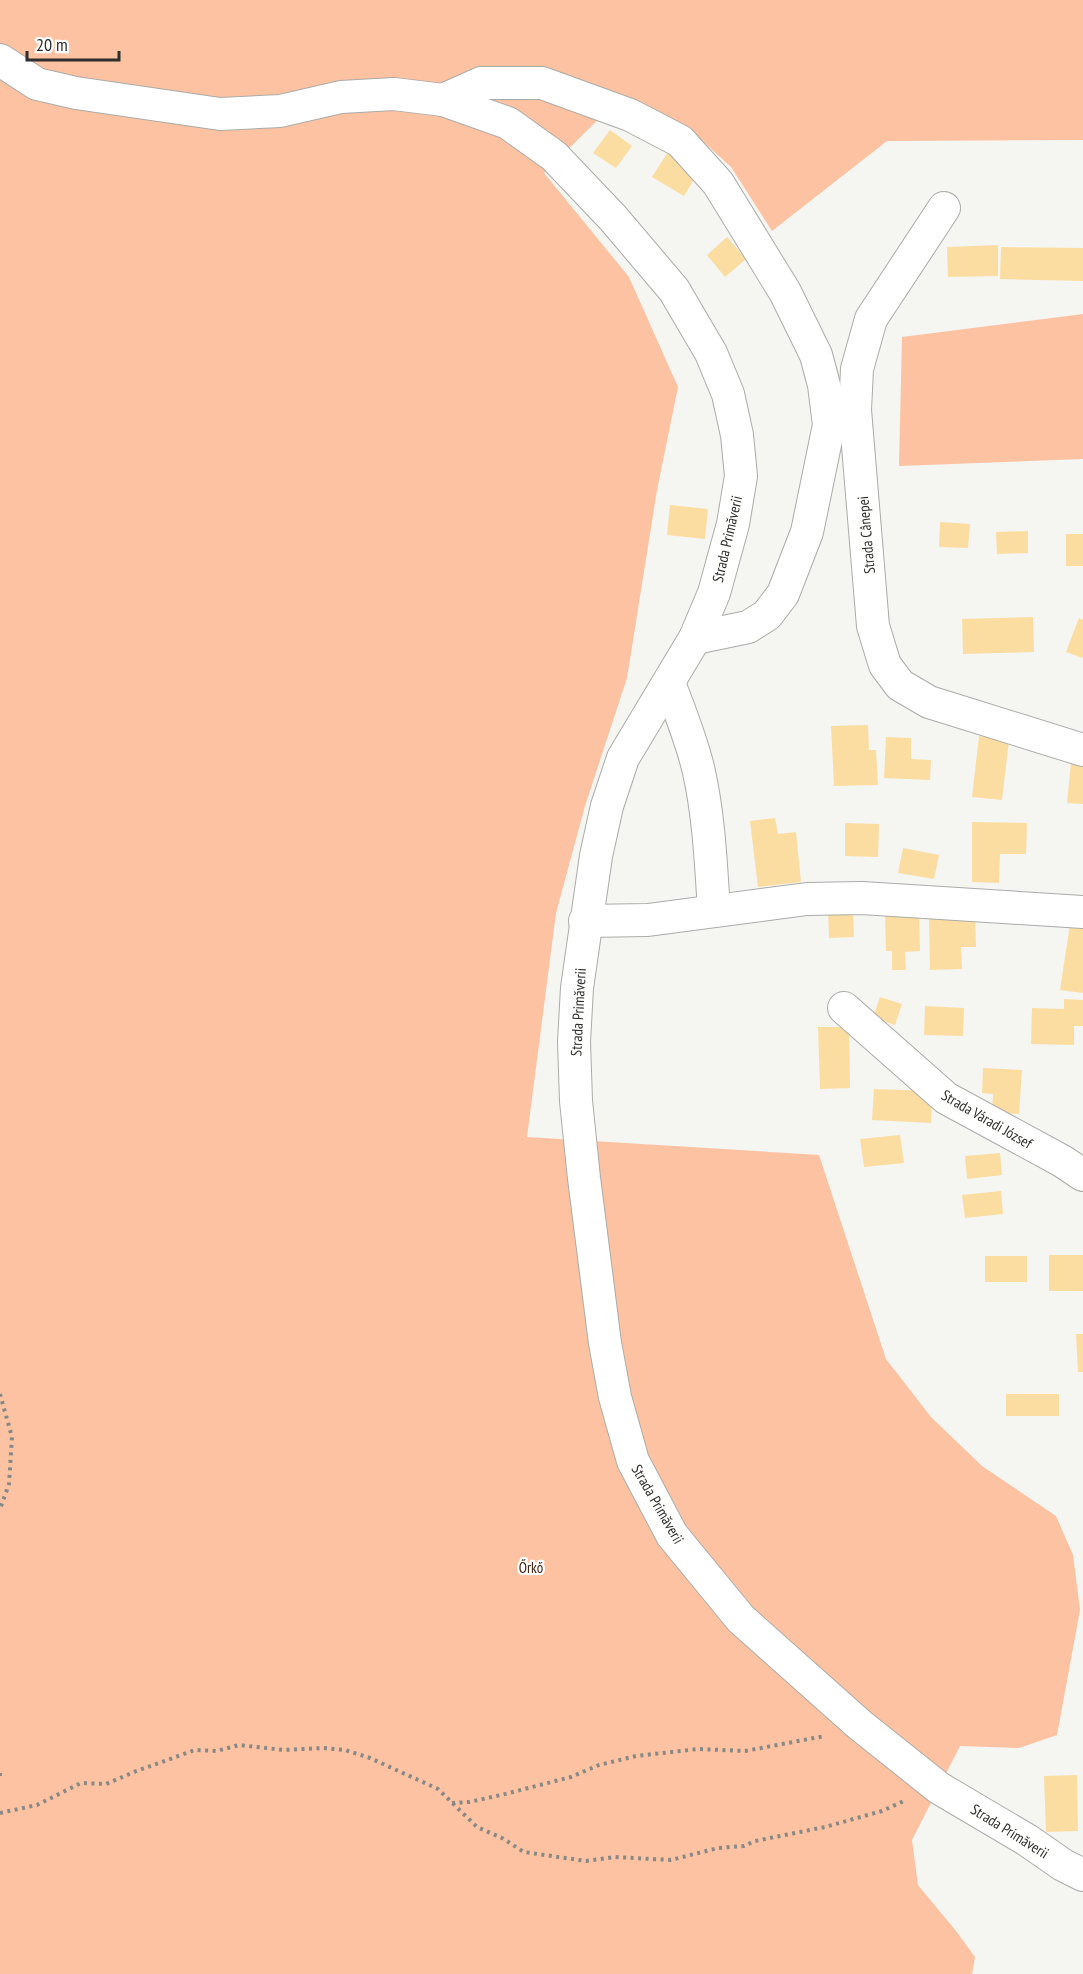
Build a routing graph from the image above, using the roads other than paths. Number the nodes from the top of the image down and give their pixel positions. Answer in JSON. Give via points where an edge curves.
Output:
{"nodes":[{"id":1,"x":0,"y":60,"type":"edge"},
{"id":2,"x":442,"y":100,"type":"junction"},
{"id":3,"x":944,"y":208,"type":"dead end"},
{"id":4,"x":842,"y":409,"type":"junction"},
{"id":5,"x":695,"y":638,"type":"junction"},
{"id":6,"x":669,"y":683,"type":"junction"},
{"id":7,"x":1083,"y":750,"type":"edge"},
{"id":8,"x":714,"y":911,"type":"junction"},
{"id":9,"x":1083,"y":912,"type":"edge"},
{"id":10,"x":585,"y":921,"type":"junction"},
{"id":11,"x":844,"y":1008,"type":"dead end"},
{"id":12,"x":1083,"y":1175,"type":"edge"},
{"id":13,"x":1083,"y":1875,"type":"edge"}],
"edges":[{"from":1,"to":2,"type":"street","name":"Strada Primăverii","via":[[37,84],[220,114],[280,111],[341,98],[394,94]]},
{"from":2,"to":4,"type":"street","via":[[481,83],[542,83],[630,115],[680,141],[718,183],[785,292]]},
{"from":2,"to":5,"type":"street","name":"Strada Primăverii","via":[[508,123],[554,156],[674,290],[711,353],[728,394],[741,476],[714,593]]},
{"from":3,"to":4,"type":"street","name":"Strada Cânepei","via":[[871,319]]},
{"from":4,"to":5,"type":"street","via":[[829,425],[807,532],[783,594],[767,615],[748,627]]},
{"from":4,"to":7,"type":"street","name":"Strada Cânepei","via":[[873,626],[885,665],[900,685],[929,702]]},
{"from":5,"to":6,"type":"street","name":"Strada Primăverii"},
{"from":6,"to":8,"type":"street","via":[[699,773],[708,827]]},
{"from":6,"to":10,"type":"street","name":"Strada Primăverii","via":[[623,758],[607,806]]},
{"from":8,"to":9,"type":"street","via":[[807,899],[862,898]]},
{"from":8,"to":10,"type":"street","via":[[648,920]]},
{"from":10,"to":13,"type":"street","name":"Strada Primăverii","via":[[576,999],[576,1101],[604,1343],[633,1461],[672,1535],[741,1620],[860,1725],[939,1788]]},
{"from":11,"to":12,"type":"street","name":"Strada Váradi József","via":[[946,1098]]}]}
